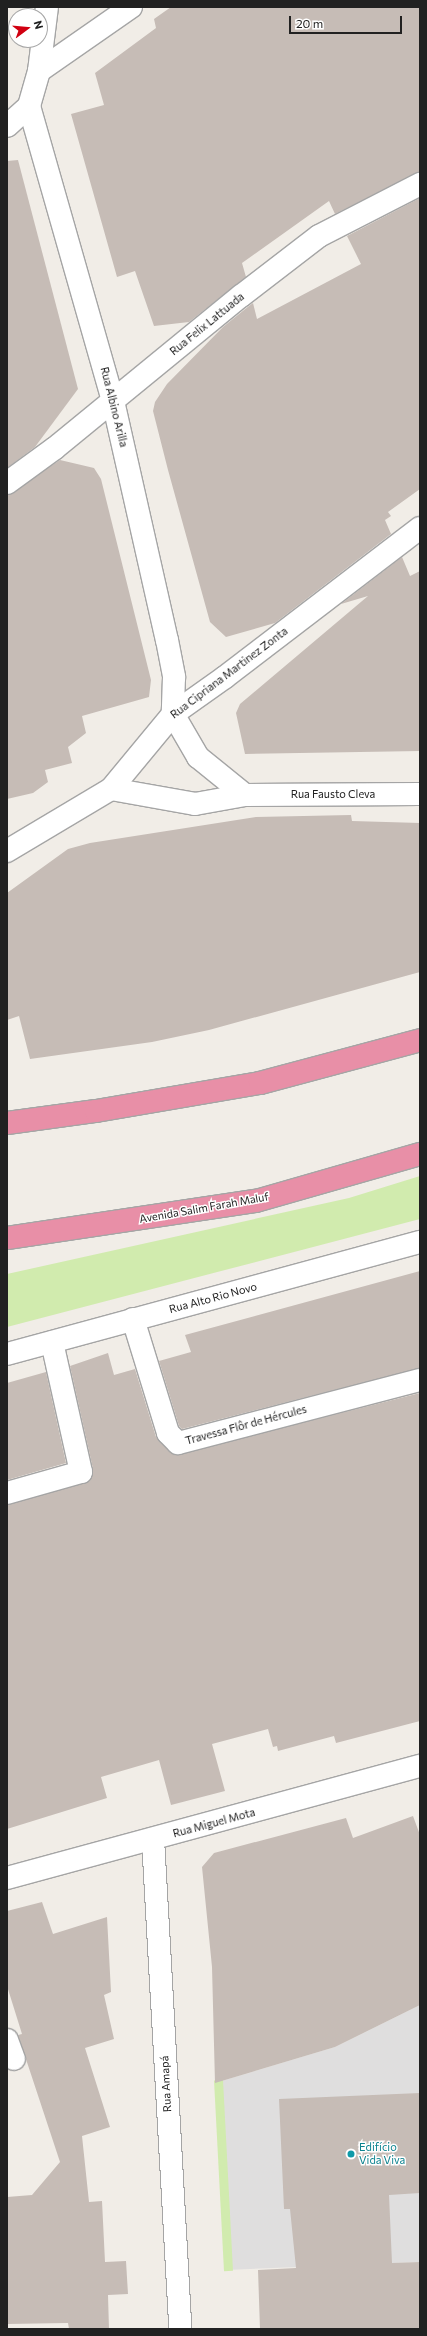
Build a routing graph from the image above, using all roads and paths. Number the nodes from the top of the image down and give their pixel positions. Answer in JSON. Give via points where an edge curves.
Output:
{"nodes":[{"id":1,"x":47,"y":7,"type":"edge"},
{"id":2,"x":130,"y":7,"type":"edge"},
{"id":3,"x":39,"y":71,"type":"junction"},
{"id":4,"x":29,"y":106,"type":"junction"},
{"id":5,"x":7,"y":126,"type":"edge"},
{"id":6,"x":420,"y":184,"type":"edge"},
{"id":7,"x":113,"y":400,"type":"junction"},
{"id":8,"x":7,"y":483,"type":"edge"},
{"id":9,"x":420,"y":528,"type":"edge"},
{"id":10,"x":172,"y":714,"type":"junction"},
{"id":11,"x":111,"y":789,"type":"junction"},
{"id":12,"x":420,"y":794,"type":"edge"},
{"id":13,"x":245,"y":795,"type":"junction"},
{"id":14,"x":7,"y":851,"type":"edge"},
{"id":15,"x":420,"y":1040,"type":"edge"},
{"id":16,"x":7,"y":1123,"type":"edge"},
{"id":17,"x":420,"y":1154,"type":"edge"},
{"id":18,"x":7,"y":1238,"type":"edge"},
{"id":19,"x":420,"y":1242,"type":"edge"},
{"id":20,"x":133,"y":1319,"type":"junction"},
{"id":21,"x":52,"y":1342,"type":"junction"},
{"id":22,"x":7,"y":1354,"type":"edge"},
{"id":23,"x":420,"y":1380,"type":"edge"},
{"id":24,"x":7,"y":1493,"type":"edge"},
{"id":25,"x":420,"y":1766,"type":"edge"},
{"id":26,"x":153,"y":1840,"type":"junction"},
{"id":27,"x":7,"y":1878,"type":"edge"},
{"id":28,"x":180,"y":2329,"type":"edge"}],
"edges":[{"from":1,"to":3,"type":"street"},
{"from":2,"to":3,"type":"street"},
{"from":3,"to":4,"type":"street"},
{"from":4,"to":5,"type":"street"},
{"from":4,"to":7,"type":"street","name":"Rua Albino Arilla"},
{"from":6,"to":7,"type":"street","name":"Rua Felix Lattuada","via":[[319,236]]},
{"from":7,"to":8,"type":"street","name":"Rua Felix Lattuada"},
{"from":7,"to":10,"type":"street","name":"Rua Albino Arilla","via":[[174,677]]},
{"from":9,"to":10,"type":"street","name":"Rua Cipriana Martinez Zonta","via":[[225,677]]},
{"from":10,"to":11,"type":"street","name":"Rua Cipriana Martinez Zonta"},
{"from":10,"to":13,"type":"street","via":[[198,756]]},
{"from":11,"to":13,"type":"street","name":"Rua Fausto Cleva","via":[[195,804]]},
{"from":11,"to":14,"type":"street","name":"Rua Cipriana Martinez Zonta"},
{"from":12,"to":13,"type":"street","name":"Rua Fausto Cleva"},
{"from":15,"to":16,"type":"highway","via":[[260,1083],[96,1111]]},
{"from":17,"to":18,"type":"highway","name":"Avenida Salim Farah Maluf","via":[[256,1201]]},
{"from":19,"to":20,"type":"street","name":"Rua Alto Rio Novo"},
{"from":20,"to":21,"type":"street","name":"Rua Alto Rio Novo"},
{"from":20,"to":23,"type":"street","name":"Travessa Flôr de Hércules","via":[[168,1433],[178,1443]]},
{"from":21,"to":22,"type":"street","name":"Rua Alto Rio Novo"},
{"from":21,"to":24,"type":"street","via":[[81,1472]]},
{"from":25,"to":26,"type":"street","name":"Rua Miguel Mota"},
{"from":26,"to":27,"type":"street","name":"Rua Miguel Mota"},
{"from":26,"to":28,"type":"street","name":"Rua Amapá"}]}
